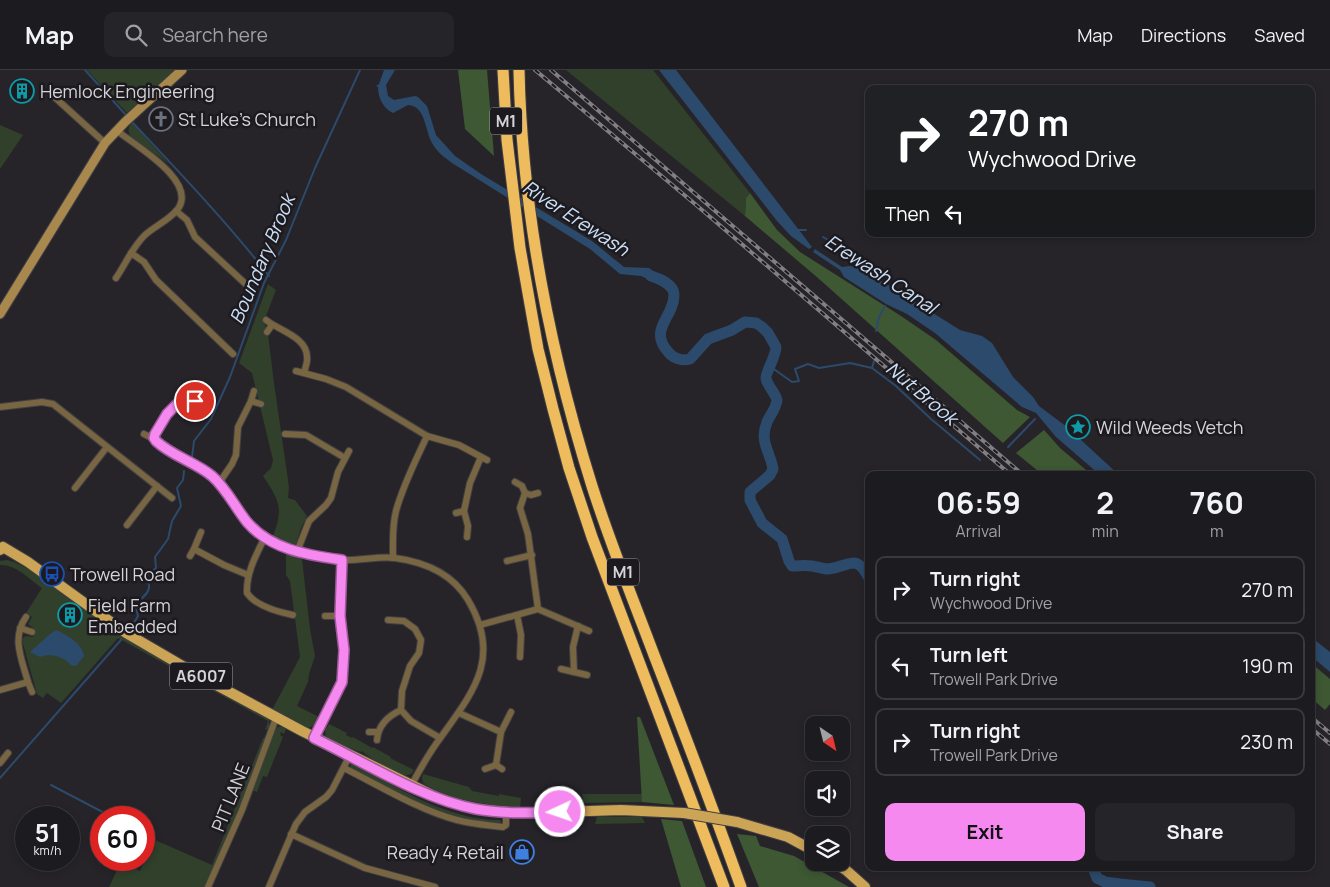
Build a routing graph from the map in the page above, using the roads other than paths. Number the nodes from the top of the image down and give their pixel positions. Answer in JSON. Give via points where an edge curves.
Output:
{"nodes":[{"id":1,"x":182,"y":70,"type":"edge"},
{"id":2,"x":519,"y":70,"type":"edge"},
{"id":3,"x":503,"y":75,"type":"edge"},
{"id":4,"x":50,"y":93,"type":"dead end"},
{"id":5,"x":116,"y":130,"type":"junction"},
{"id":6,"x":105,"y":143,"type":"junction"},
{"id":7,"x":176,"y":211,"type":"junction"},
{"id":8,"x":132,"y":253,"type":"junction"},
{"id":9,"x":120,"y":272,"type":"junction"},
{"id":10,"x":127,"y":276,"type":"dead end"},
{"id":11,"x":249,"y":277,"type":"dead end"},
{"id":12,"x":116,"y":278,"type":"dead end"},
{"id":13,"x":244,"y":283,"type":"junction"},
{"id":14,"x":250,"y":288,"type":"dead end"},
{"id":15,"x":0,"y":314,"type":"edge"},
{"id":16,"x":266,"y":320,"type":"dead end"},
{"id":17,"x":272,"y":325,"type":"junction"},
{"id":18,"x":268,"y":332,"type":"dead end"},
{"id":19,"x":234,"y":342,"type":"dead end"},
{"id":20,"x":296,"y":371,"type":"dead end"},
{"id":21,"x":304,"y":373,"type":"junction"},
{"id":22,"x":192,"y":386,"type":"dead end"},
{"id":23,"x":254,"y":391,"type":"dead end"},
{"id":24,"x":187,"y":394,"type":"junction"},
{"id":25,"x":195,"y":401,"type":"dead end"},
{"id":26,"x":251,"y":401,"type":"junction"},
{"id":27,"x":260,"y":404,"type":"dead end"},
{"id":28,"x":0,"y":407,"type":"edge"},
{"id":29,"x":144,"y":434,"type":"dead end"},
{"id":30,"x":285,"y":434,"type":"dead end"},
{"id":31,"x":292,"y":434,"type":"junction"},
{"id":32,"x":427,"y":436,"type":"junction"},
{"id":33,"x":154,"y":438,"type":"junction"},
{"id":34,"x":294,"y":442,"type":"dead end"},
{"id":35,"x":107,"y":447,"type":"junction"},
{"id":36,"x":349,"y":451,"type":"dead end"},
{"id":37,"x":345,"y":458,"type":"junction"},
{"id":38,"x":515,"y":482,"type":"dead end"},
{"id":39,"x":219,"y":483,"type":"junction"},
{"id":40,"x":157,"y":486,"type":"junction"},
{"id":41,"x":75,"y":488,"type":"dead end"},
{"id":42,"x":525,"y":493,"type":"junction"},
{"id":43,"x":538,"y":493,"type":"dead end"},
{"id":44,"x":172,"y":498,"type":"dead end"},
{"id":45,"x":464,"y":511,"type":"junction"},
{"id":46,"x":456,"y":513,"type":"dead end"},
{"id":47,"x":127,"y":525,"type":"dead end"},
{"id":48,"x":201,"y":532,"type":"dead end"},
{"id":49,"x":265,"y":537,"type":"junction"},
{"id":50,"x":467,"y":537,"type":"dead end"},
{"id":51,"x":1,"y":545,"type":"edge"},
{"id":52,"x":194,"y":549,"type":"junction"},
{"id":53,"x":298,"y":552,"type":"junction"},
{"id":54,"x":532,"y":555,"type":"junction"},
{"id":55,"x":190,"y":556,"type":"dead end"},
{"id":56,"x":393,"y":558,"type":"junction"},
{"id":57,"x":342,"y":560,"type":"junction"},
{"id":58,"x":507,"y":561,"type":"dead end"},
{"id":59,"x":248,"y":575,"type":"junction"},
{"id":60,"x":538,"y":609,"type":"junction"},
{"id":61,"x":293,"y":615,"type":"dead end"},
{"id":62,"x":517,"y":615,"type":"junction"},
{"id":63,"x":325,"y":616,"type":"dead end"},
{"id":64,"x":340,"y":616,"type":"junction"},
{"id":65,"x":26,"y":617,"type":"dead end"},
{"id":66,"x":388,"y":620,"type":"dead end"},
{"id":67,"x":480,"y":625,"type":"junction"},
{"id":68,"x":578,"y":626,"type":"junction"},
{"id":69,"x":20,"y":628,"type":"junction"},
{"id":70,"x":589,"y":631,"type":"dead end"},
{"id":71,"x":32,"y":632,"type":"dead end"},
{"id":72,"x":520,"y":657,"type":"dead end"},
{"id":73,"x":561,"y":670,"type":"dead end"},
{"id":74,"x":574,"y":672,"type":"junction"},
{"id":75,"x":587,"y":675,"type":"dead end"},
{"id":76,"x":28,"y":682,"type":"junction"},
{"id":77,"x":0,"y":690,"type":"edge"},
{"id":78,"x":32,"y":692,"type":"dead end"},
{"id":79,"x":401,"y":710,"type":"junction"},
{"id":80,"x":511,"y":712,"type":"dead end"},
{"id":81,"x":459,"y":713,"type":"junction"},
{"id":82,"x":276,"y":718,"type":"junction"},
{"id":83,"x":369,"y":732,"type":"dead end"},
{"id":84,"x":378,"y":732,"type":"junction"},
{"id":85,"x":501,"y":732,"type":"junction"},
{"id":86,"x":314,"y":738,"type":"junction"},
{"id":87,"x":440,"y":738,"type":"junction"},
{"id":88,"x":378,"y":740,"type":"dead end"},
{"id":89,"x":8,"y":753,"type":"dead end"},
{"id":90,"x":350,"y":755,"type":"junction"},
{"id":91,"x":1,"y":759,"type":"edge"},
{"id":92,"x":344,"y":768,"type":"junction"},
{"id":93,"x":485,"y":769,"type":"dead end"},
{"id":94,"x":411,"y":786,"type":"junction"},
{"id":95,"x":506,"y":812,"type":"junction"},
{"id":96,"x":291,"y":834,"type":"junction"},
{"id":97,"x":805,"y":846,"type":"edge"},
{"id":98,"x":847,"y":871,"type":"edge"},
{"id":99,"x":208,"y":887,"type":"edge"},
{"id":100,"x":269,"y":887,"type":"edge"},
{"id":101,"x":435,"y":887,"type":"edge"},
{"id":102,"x":724,"y":887,"type":"edge"},
{"id":103,"x":742,"y":887,"type":"edge"},
{"id":104,"x":865,"y":887,"type":"edge"}],
"edges":[{"from":1,"to":5,"type":"street"},
{"from":2,"to":103,"type":"highway","number":"M1","via":[[524,161],[536,247],[559,365],[592,487]]},
{"from":3,"to":102,"type":"highway","number":"M1","via":[[520,248],[538,349],[575,489]]},
{"from":4,"to":6,"type":"street"},
{"from":5,"to":6,"type":"street"},
{"from":5,"to":7,"type":"street","via":[[146,151],[175,179],[182,196]]},
{"from":6,"to":15,"type":"street"},
{"from":7,"to":8,"type":"street","via":[[144,236]]},
{"from":7,"to":13,"type":"street","via":[[187,220],[195,237]]},
{"from":8,"to":9,"type":"street"},
{"from":8,"to":19,"type":"street","via":[[231,351]]},
{"from":9,"to":10,"type":"street"},
{"from":9,"to":12,"type":"street"},
{"from":11,"to":13,"type":"street"},
{"from":13,"to":14,"type":"street"},
{"from":16,"to":17,"type":"street"},
{"from":17,"to":18,"type":"street"},
{"from":17,"to":21,"type":"street","via":[[295,338],[306,351]]},
{"from":20,"to":21,"type":"street"},
{"from":21,"to":32,"type":"street","via":[[346,387]]},
{"from":22,"to":24,"type":"street"},
{"from":23,"to":26,"type":"street"},
{"from":24,"to":25,"type":"street"},
{"from":24,"to":33,"type":"street","via":[[167,414]]},
{"from":26,"to":27,"type":"street"},
{"from":26,"to":39,"type":"street","via":[[238,427],[236,455]]},
{"from":28,"to":35,"type":"street","via":[[50,403]]},
{"from":29,"to":33,"type":"street"},
{"from":30,"to":31,"type":"street"},
{"from":31,"to":34,"type":"street"},
{"from":31,"to":37,"type":"street","via":[[306,435]]},
{"from":32,"to":45,"type":"street","via":[[460,445],[484,458],[470,482]]},
{"from":32,"to":56,"type":"street","via":[[396,513]]},
{"from":33,"to":39,"type":"street"},
{"from":35,"to":40,"type":"street"},
{"from":35,"to":41,"type":"street"},
{"from":36,"to":37,"type":"street"},
{"from":37,"to":53,"type":"street","via":[[330,498],[323,508],[311,513]]},
{"from":38,"to":42,"type":"street"},
{"from":39,"to":49,"type":"street","via":[[249,524]]},
{"from":40,"to":44,"type":"street"},
{"from":40,"to":47,"type":"street"},
{"from":42,"to":43,"type":"street"},
{"from":42,"to":54,"type":"street","via":[[520,508]]},
{"from":45,"to":46,"type":"street"},
{"from":45,"to":50,"type":"street"},
{"from":48,"to":52,"type":"street"},
{"from":49,"to":53,"type":"street"},
{"from":49,"to":59,"type":"street"},
{"from":51,"to":82,"type":"main road","number":"A6007","via":[[126,633]]},
{"from":52,"to":55,"type":"street"},
{"from":52,"to":59,"type":"street"},
{"from":53,"to":57,"type":"street"},
{"from":54,"to":58,"type":"street"},
{"from":54,"to":60,"type":"street"},
{"from":56,"to":57,"type":"street"},
{"from":56,"to":67,"type":"street","via":[[419,562],[444,574],[457,585]]},
{"from":57,"to":64,"type":"street"},
{"from":59,"to":61,"type":"street","via":[[250,599]]},
{"from":60,"to":62,"type":"street"},
{"from":60,"to":68,"type":"street"},
{"from":62,"to":67,"type":"street"},
{"from":62,"to":72,"type":"street"},
{"from":63,"to":64,"type":"street"},
{"from":64,"to":86,"type":"street","via":[[344,650],[342,682]]},
{"from":65,"to":69,"type":"street"},
{"from":66,"to":79,"type":"street","via":[[404,621],[420,636],[419,653],[404,674]]},
{"from":67,"to":81,"type":"street","via":[[481,669]]},
{"from":68,"to":70,"type":"street"},
{"from":68,"to":74,"type":"street","via":[[573,647]]},
{"from":69,"to":71,"type":"street"},
{"from":69,"to":76,"type":"street","via":[[18,644]]},
{"from":73,"to":74,"type":"street"},
{"from":74,"to":75,"type":"street"},
{"from":76,"to":77,"type":"street"},
{"from":76,"to":78,"type":"street"},
{"from":79,"to":84,"type":"street","via":[[391,715]]},
{"from":79,"to":87,"type":"street","via":[[411,721]]},
{"from":80,"to":85,"type":"street"},
{"from":81,"to":85,"type":"street"},
{"from":81,"to":87,"type":"street"},
{"from":82,"to":86,"type":"main road","number":"A6007"},
{"from":82,"to":99,"type":"street","name":"PIT LANE","via":[[242,810]]},
{"from":83,"to":84,"type":"street"},
{"from":84,"to":88,"type":"street"},
{"from":85,"to":93,"type":"street","via":[[499,767]]},
{"from":86,"to":90,"type":"main road","number":"A6007"},
{"from":87,"to":94,"type":"street"},
{"from":89,"to":91,"type":"street"},
{"from":90,"to":92,"type":"street"},
{"from":90,"to":94,"type":"main road","number":"A6007"},
{"from":92,"to":95,"type":"street","via":[[457,820],[504,826]]},
{"from":92,"to":96,"type":"street","via":[[332,790],[301,816]]},
{"from":94,"to":95,"type":"main road","number":"A6007","via":[[456,804]]},
{"from":95,"to":97,"type":"main road","number":"A6007","bridge":true,"via":[[621,810],[684,813],[737,822]]},
{"from":96,"to":100,"type":"street"},
{"from":96,"to":101,"type":"street","via":[[365,868]]},
{"from":98,"to":104,"type":"main road"}]}
